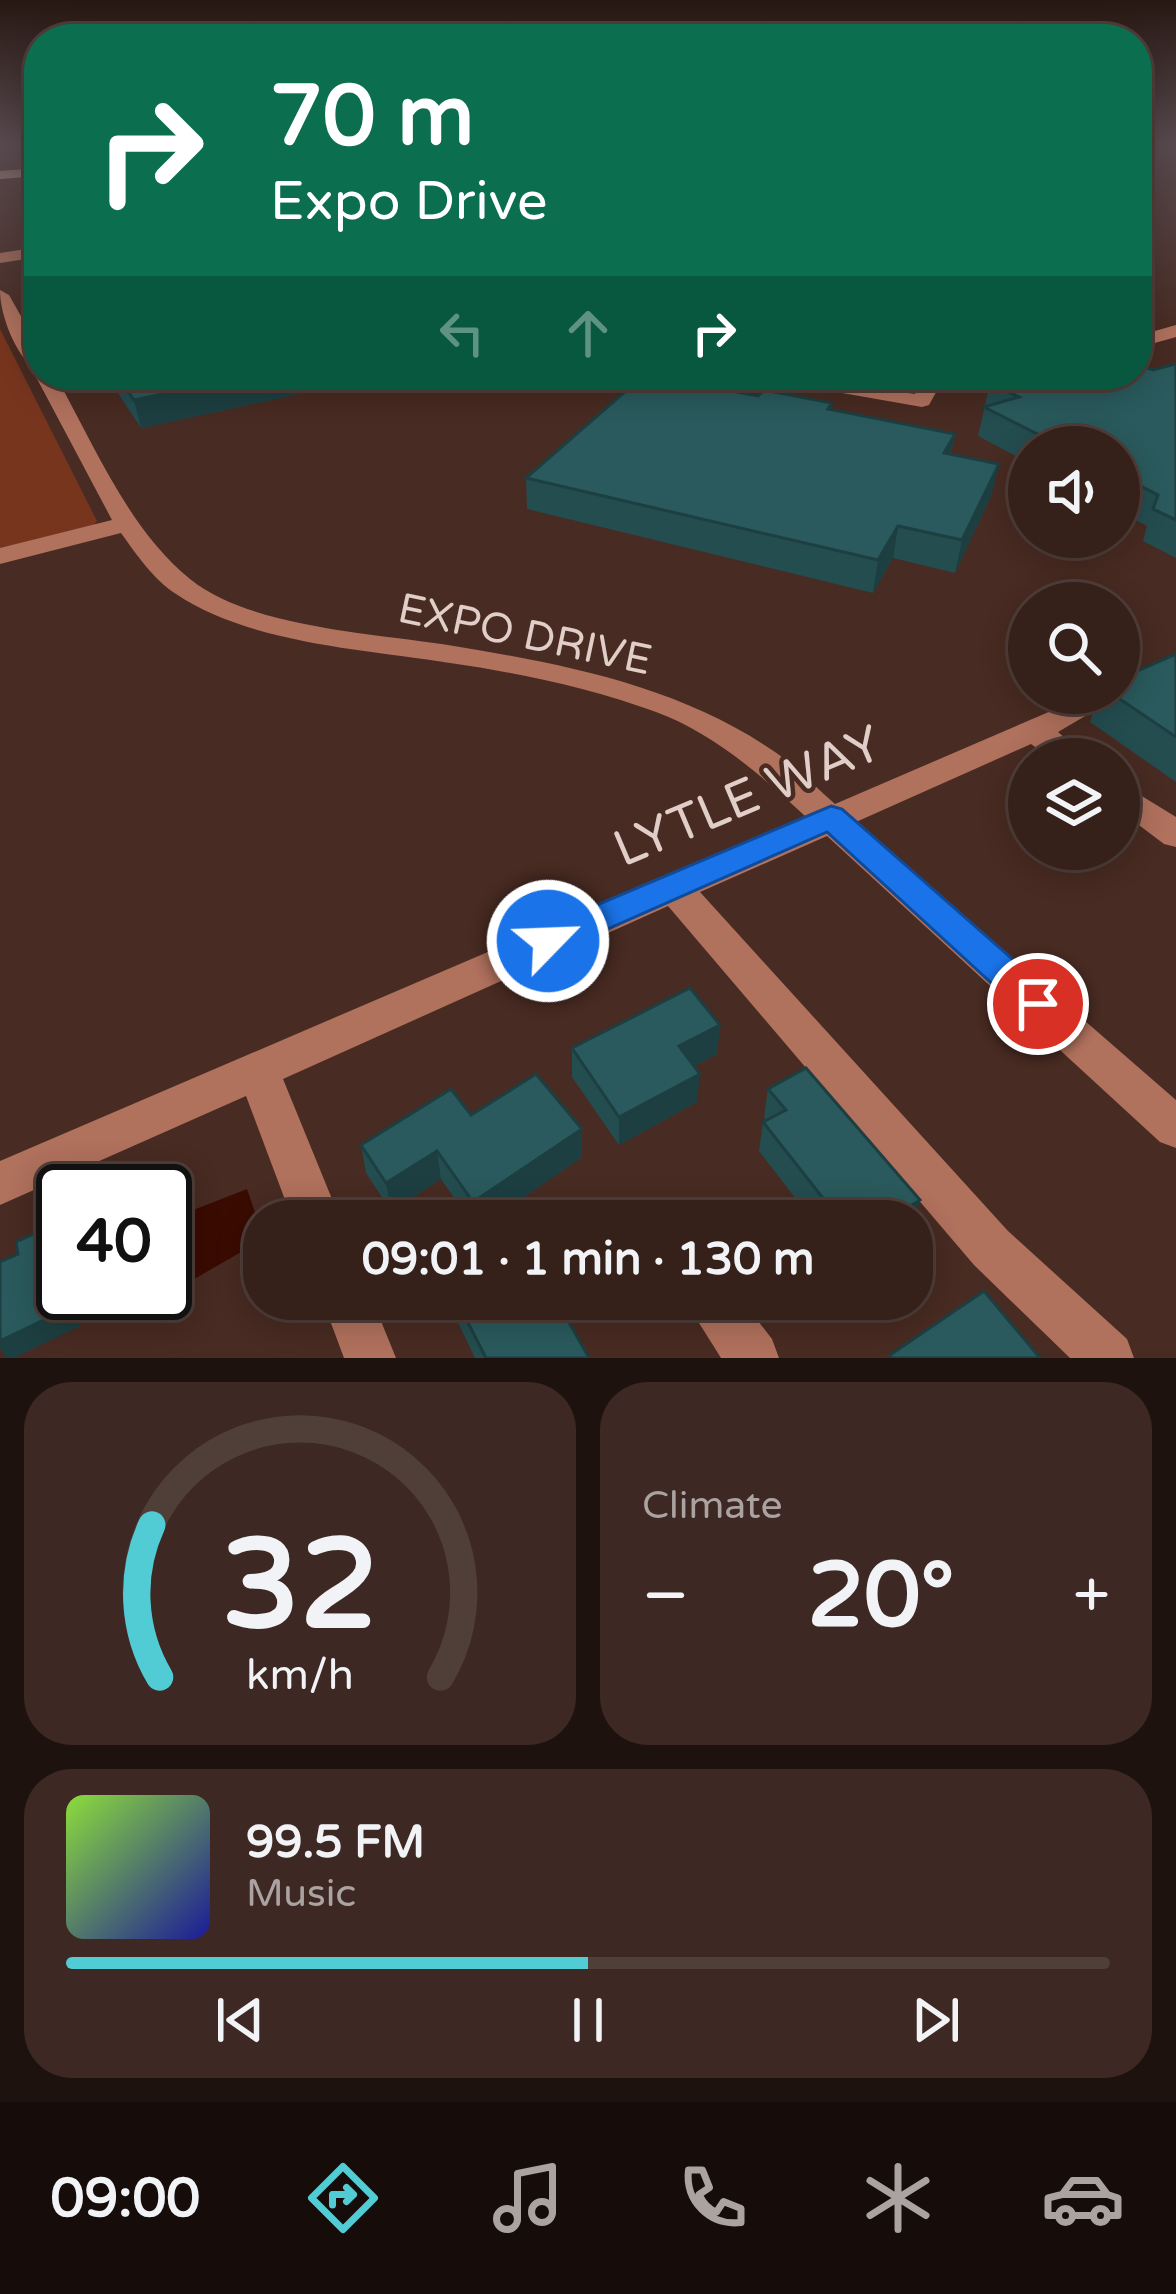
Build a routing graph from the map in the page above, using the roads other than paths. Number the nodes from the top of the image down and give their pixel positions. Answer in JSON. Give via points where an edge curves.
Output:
{"nodes":[{"id":1,"x":1,"y":300,"type":"edge"},
{"id":2,"x":24,"y":339,"type":"edge"},
{"id":3,"x":53,"y":390,"type":"edge"},
{"id":4,"x":859,"y":390,"type":"edge"},
{"id":5,"x":927,"y":390,"type":"edge"},
{"id":6,"x":127,"y":524,"type":"junction"},
{"id":7,"x":0,"y":556,"type":"edge"},
{"id":8,"x":1071,"y":714,"type":"edge"},
{"id":9,"x":1034,"y":730,"type":"junction"},
{"id":10,"x":1045,"y":738,"type":"edge"},
{"id":11,"x":1140,"y":809,"type":"edge"},
{"id":12,"x":831,"y":817,"type":"junction"},
{"id":13,"x":1176,"y":836,"type":"edge"},
{"id":14,"x":672,"y":886,"type":"junction"},
{"id":15,"x":257,"y":1070,"type":"junction"},
{"id":16,"x":1176,"y":1128,"type":"edge"},
{"id":17,"x":0,"y":1183,"type":"edge"},
{"id":18,"x":309,"y":1200,"type":"edge"},
{"id":19,"x":355,"y":1320,"type":"edge"},
{"id":20,"x":725,"y":1320,"type":"edge"},
{"id":21,"x":370,"y":1358,"type":"edge"},
{"id":22,"x":753,"y":1358,"type":"edge"},
{"id":23,"x":1108,"y":1358,"type":"edge"}],
"edges":[{"from":1,"to":2,"type":"street"},
{"from":3,"to":6,"type":"street","name":"EXPO DRIVE"},
{"from":4,"to":5,"type":"street","via":[[922,401]]},
{"from":6,"to":7,"type":"street"},
{"from":6,"to":12,"type":"street","name":"EXPO DRIVE","via":[[184,588],[232,611],[332,639],[585,680],[672,707],[762,758]]},
{"from":8,"to":9,"type":"street","name":"LYTLE WAY"},
{"from":9,"to":10,"type":"street"},
{"from":9,"to":12,"type":"street","name":"LYTLE WAY"},
{"from":11,"to":13,"type":"street"},
{"from":12,"to":14,"type":"street","name":"LYTLE WAY"},
{"from":12,"to":16,"type":"street","name":"EXPO DRIVE"},
{"from":14,"to":15,"type":"street","name":"LYTLE WAY"},
{"from":14,"to":23,"type":"street","via":[[991,1248]]},
{"from":15,"to":17,"type":"street","name":"LYTLE WAY"},
{"from":15,"to":18,"type":"street"},
{"from":19,"to":21,"type":"street"},
{"from":20,"to":22,"type":"street"}]}
